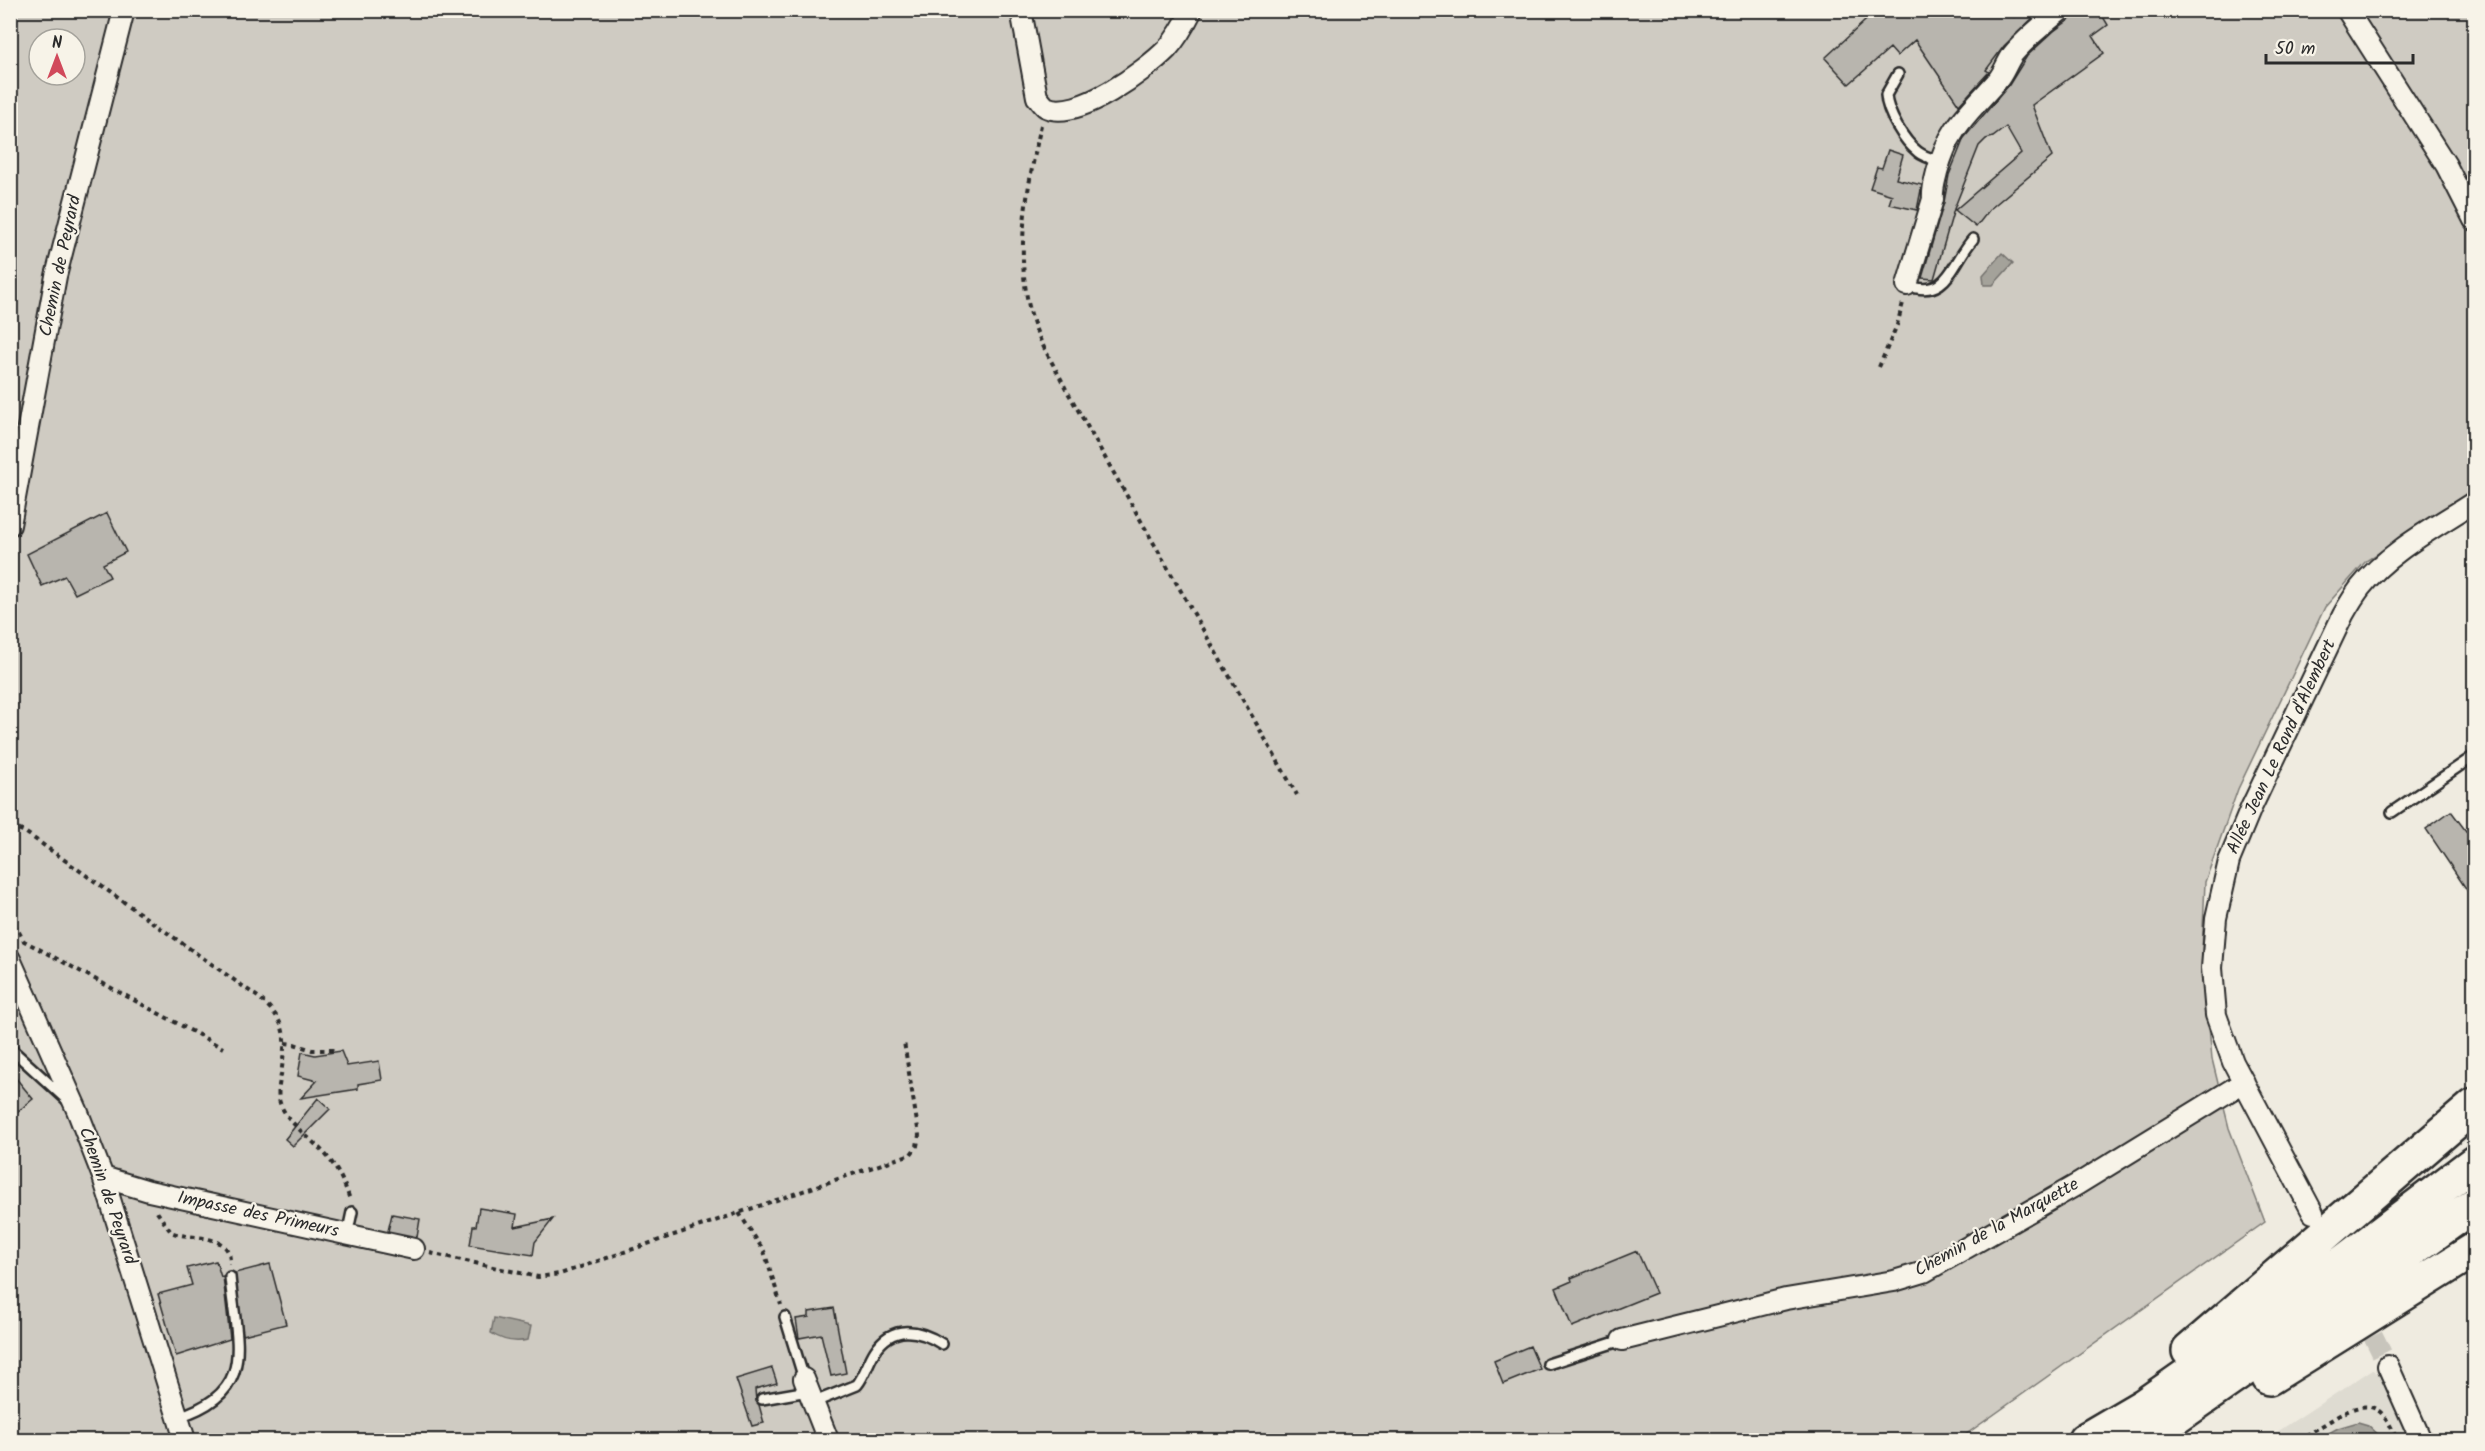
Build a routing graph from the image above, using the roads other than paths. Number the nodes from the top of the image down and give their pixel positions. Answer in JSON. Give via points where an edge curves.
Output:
{"nodes":[{"id":1,"x":124,"y":10,"type":"edge"},
{"id":2,"x":1021,"y":10,"type":"edge"},
{"id":3,"x":1192,"y":10,"type":"edge"},
{"id":4,"x":2061,"y":10,"type":"edge"},
{"id":5,"x":2347,"y":10,"type":"edge"},
{"id":6,"x":1898,"y":74,"type":"dead end"},
{"id":7,"x":1940,"y":161,"type":"junction"},
{"id":8,"x":2475,"y":220,"type":"edge"},
{"id":9,"x":1973,"y":239,"type":"dead end"},
{"id":10,"x":1907,"y":285,"type":"joint"},
{"id":11,"x":2475,"y":502,"type":"edge"},
{"id":12,"x":10,"y":525,"type":"edge"},
{"id":13,"x":2475,"y":756,"type":"edge"},
{"id":14,"x":2392,"y":812,"type":"dead end"},
{"id":15,"x":10,"y":959,"type":"edge"},
{"id":16,"x":10,"y":1048,"type":"edge"},
{"id":17,"x":2244,"y":1082,"type":"junction"},
{"id":18,"x":2475,"y":1106,"type":"edge"},
{"id":19,"x":77,"y":1110,"type":"junction"},
{"id":20,"x":2475,"y":1163,"type":"edge"},
{"id":21,"x":103,"y":1177,"type":"junction"},
{"id":22,"x":2475,"y":1206,"type":"edge"},
{"id":23,"x":352,"y":1212,"type":"road end"},
{"id":24,"x":2313,"y":1213,"type":"dead end"},
{"id":25,"x":343,"y":1233,"type":"junction"},
{"id":26,"x":414,"y":1249,"type":"road end"},
{"id":27,"x":2475,"y":1250,"type":"edge"},
{"id":28,"x":230,"y":1277,"type":"road end"},
{"id":29,"x":785,"y":1317,"type":"road end"},
{"id":30,"x":1622,"y":1340,"type":"joint"},
{"id":31,"x":942,"y":1344,"type":"dead end"},
{"id":32,"x":1548,"y":1364,"type":"dead end"},
{"id":33,"x":2388,"y":1366,"type":"tunnel mouth"},
{"id":34,"x":808,"y":1391,"type":"junction"},
{"id":35,"x":762,"y":1399,"type":"dead end"},
{"id":36,"x":178,"y":1417,"type":"junction"},
{"id":37,"x":2149,"y":1424,"type":"edge"},
{"id":38,"x":185,"y":1440,"type":"edge"},
{"id":39,"x":828,"y":1440,"type":"edge"},
{"id":40,"x":2085,"y":1440,"type":"edge"},
{"id":41,"x":2421,"y":1440,"type":"edge"}],
"edges":[{"from":1,"to":12,"type":"street","name":"Chemin de Peyrard","via":[[56,276]]},
{"from":2,"to":3,"type":"street","via":[[1037,97],[1045,106],[1058,110],[1074,108],[1101,96],[1136,75],[1168,48]]},
{"from":4,"to":7,"type":"street","via":[[2012,55],[1997,80],[1956,127]]},
{"from":5,"to":8,"type":"street","via":[[2446,165]]},
{"from":6,"to":7,"type":"lane","via":[[1886,95],[1891,112],[1919,153]]},
{"from":7,"to":10,"type":"street","via":[[1933,199]]},
{"from":9,"to":10,"type":"lane","via":[[1941,285],[1925,290]]},
{"from":11,"to":17,"type":"street","name":"Allée Jean Le Rond d'Alembert","via":[[2402,549],[2360,588],[2343,615],[2229,861],[2216,918],[2212,968],[2216,1015]]},
{"from":13,"to":14,"type":"lane"},
{"from":15,"to":19,"type":"street","name":"Chemin de Peyrard"},
{"from":16,"to":19,"type":"lane"},
{"from":17,"to":24,"type":"street","name":"Allée Jean Le Rond d'Alembert"},
{"from":17,"to":30,"type":"street","name":"Chemin de la Marquette","via":[[1924,1272],[1894,1281],[1786,1299]]},
{"from":18,"to":37,"type":"highway","via":[[2176,1363]]},
{"from":19,"to":21,"type":"street","name":"Chemin de Peyrard"},
{"from":20,"to":37,"type":"highway","via":[[2280,1310]]},
{"from":21,"to":25,"type":"street","name":"Impasse des Primeurs","via":[[141,1189]]},
{"from":21,"to":36,"type":"street","name":"Chemin de Peyrard"},
{"from":22,"to":37,"type":"highway"},
{"from":23,"to":25,"type":"lane"},
{"from":25,"to":26,"type":"street","name":"Impasse des Primeurs"},
{"from":27,"to":37,"type":"highway","via":[[2204,1418]]},
{"from":28,"to":36,"type":"lane","via":[[238,1351],[235,1370],[215,1401]]},
{"from":29,"to":34,"type":"lane"},
{"from":30,"to":32,"type":"lane"},
{"from":31,"to":34,"type":"lane","via":[[919,1331],[888,1337],[875,1351],[857,1385]]},
{"from":33,"to":41,"type":"street"},
{"from":34,"to":35,"type":"lane"},
{"from":34,"to":39,"type":"street"},
{"from":36,"to":38,"type":"street","name":"Chemin de Peyrard"},
{"from":37,"to":40,"type":"highway"}]}
